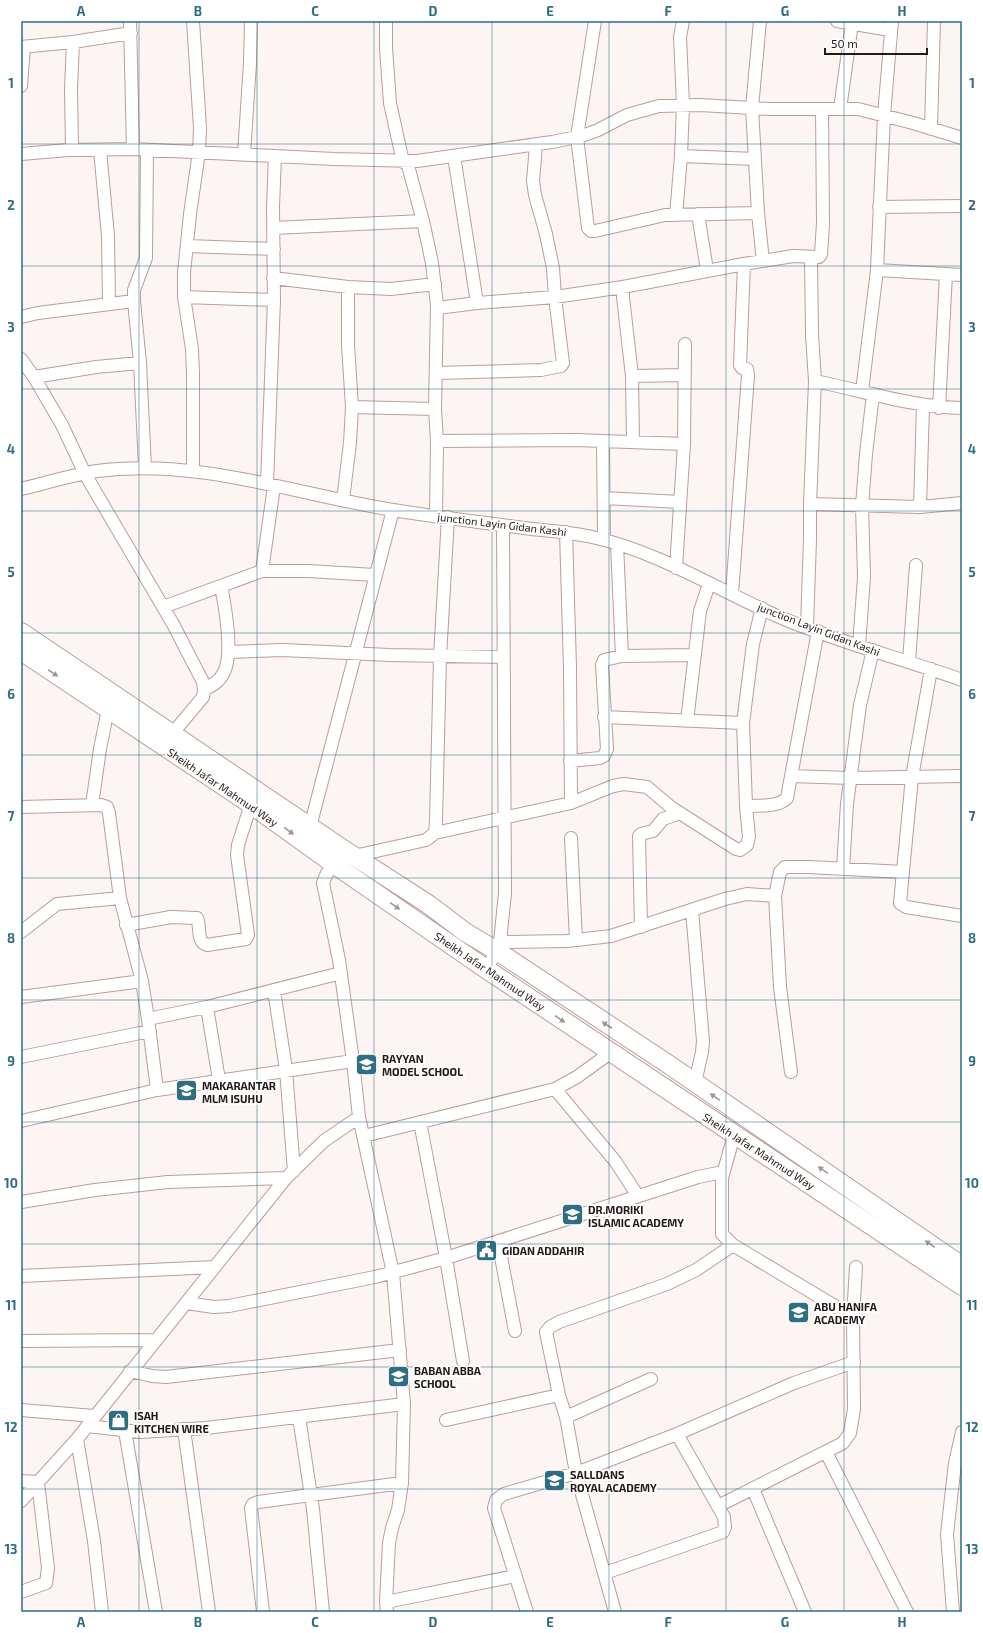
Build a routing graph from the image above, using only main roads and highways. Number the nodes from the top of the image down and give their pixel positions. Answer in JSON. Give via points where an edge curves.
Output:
{"nodes":[{"id":1,"x":21,"y":632,"type":"edge"},
{"id":2,"x":21,"y":651,"type":"edge"},
{"id":3,"x":962,"y":1266,"type":"edge"},
{"id":4,"x":962,"y":1286,"type":"edge"}],
"edges":[{"from":3,"to":1,"type":"main road","name":"Sheikh Jafar Mahmud Way","one_way":true,"via":[[499,947],[465,932],[428,904]]},
{"from":2,"to":4,"type":"main road","name":"Sheikh Jafar Mahmud Way","one_way":true,"via":[[251,804],[486,969]]}]}
